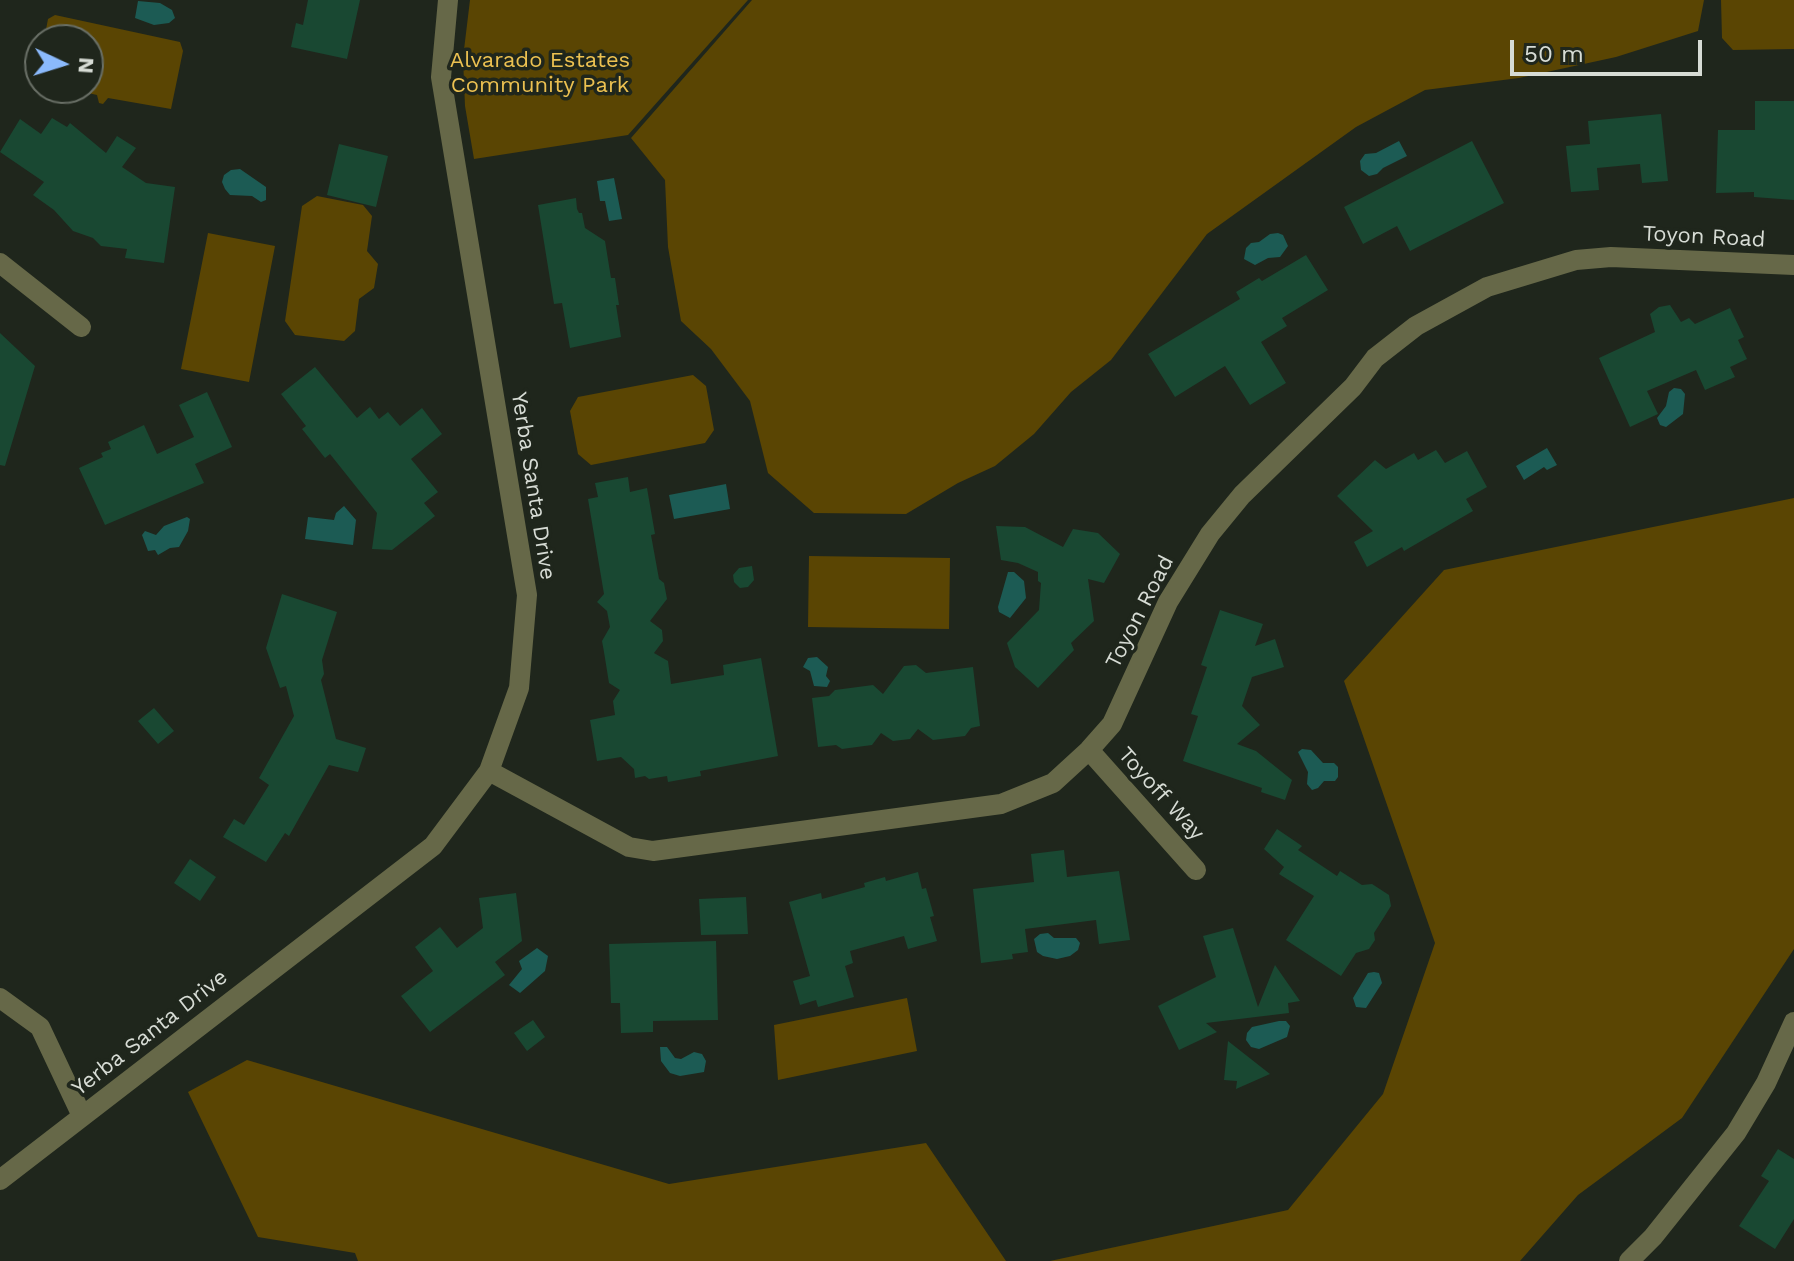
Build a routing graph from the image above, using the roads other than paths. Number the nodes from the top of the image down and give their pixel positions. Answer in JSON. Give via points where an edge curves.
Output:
{"nodes":[{"id":1,"x":448,"y":0,"type":"edge"},
{"id":2,"x":0,"y":263,"type":"edge"},
{"id":3,"x":1794,"y":265,"type":"edge"},
{"id":4,"x":81,"y":327,"type":"dead end"},
{"id":5,"x":1089,"y":750,"type":"junction"},
{"id":6,"x":489,"y":771,"type":"junction"},
{"id":7,"x":1196,"y":870,"type":"dead end"},
{"id":8,"x":0,"y":998,"type":"edge"},
{"id":9,"x":1794,"y":1022,"type":"edge"},
{"id":10,"x":82,"y":1116,"type":"junction"},
{"id":11,"x":0,"y":1180,"type":"edge"},
{"id":12,"x":1629,"y":1261,"type":"edge"}],
"edges":[{"from":1,"to":6,"type":"street","name":"Yerba Santa Drive","via":[[441,77],[527,595],[519,688]]},
{"from":2,"to":4,"type":"street"},
{"from":3,"to":5,"type":"street","name":"Toyon Road","via":[[1576,260],[1487,287],[1416,326],[1375,358],[1210,534],[1168,602],[1112,724]]},
{"from":5,"to":6,"type":"street","name":"Toyon Road","via":[[1053,783],[1001,804],[653,851],[629,847]]},
{"from":5,"to":7,"type":"street","name":"Toyoff Way"},
{"from":6,"to":10,"type":"street","name":"Yerba Santa Drive","via":[[433,846]]},
{"from":8,"to":10,"type":"street","via":[[40,1027]]},
{"from":9,"to":12,"type":"street","via":[[1736,1133]]},
{"from":10,"to":11,"type":"street","name":"Yerba Santa Drive"}]}
